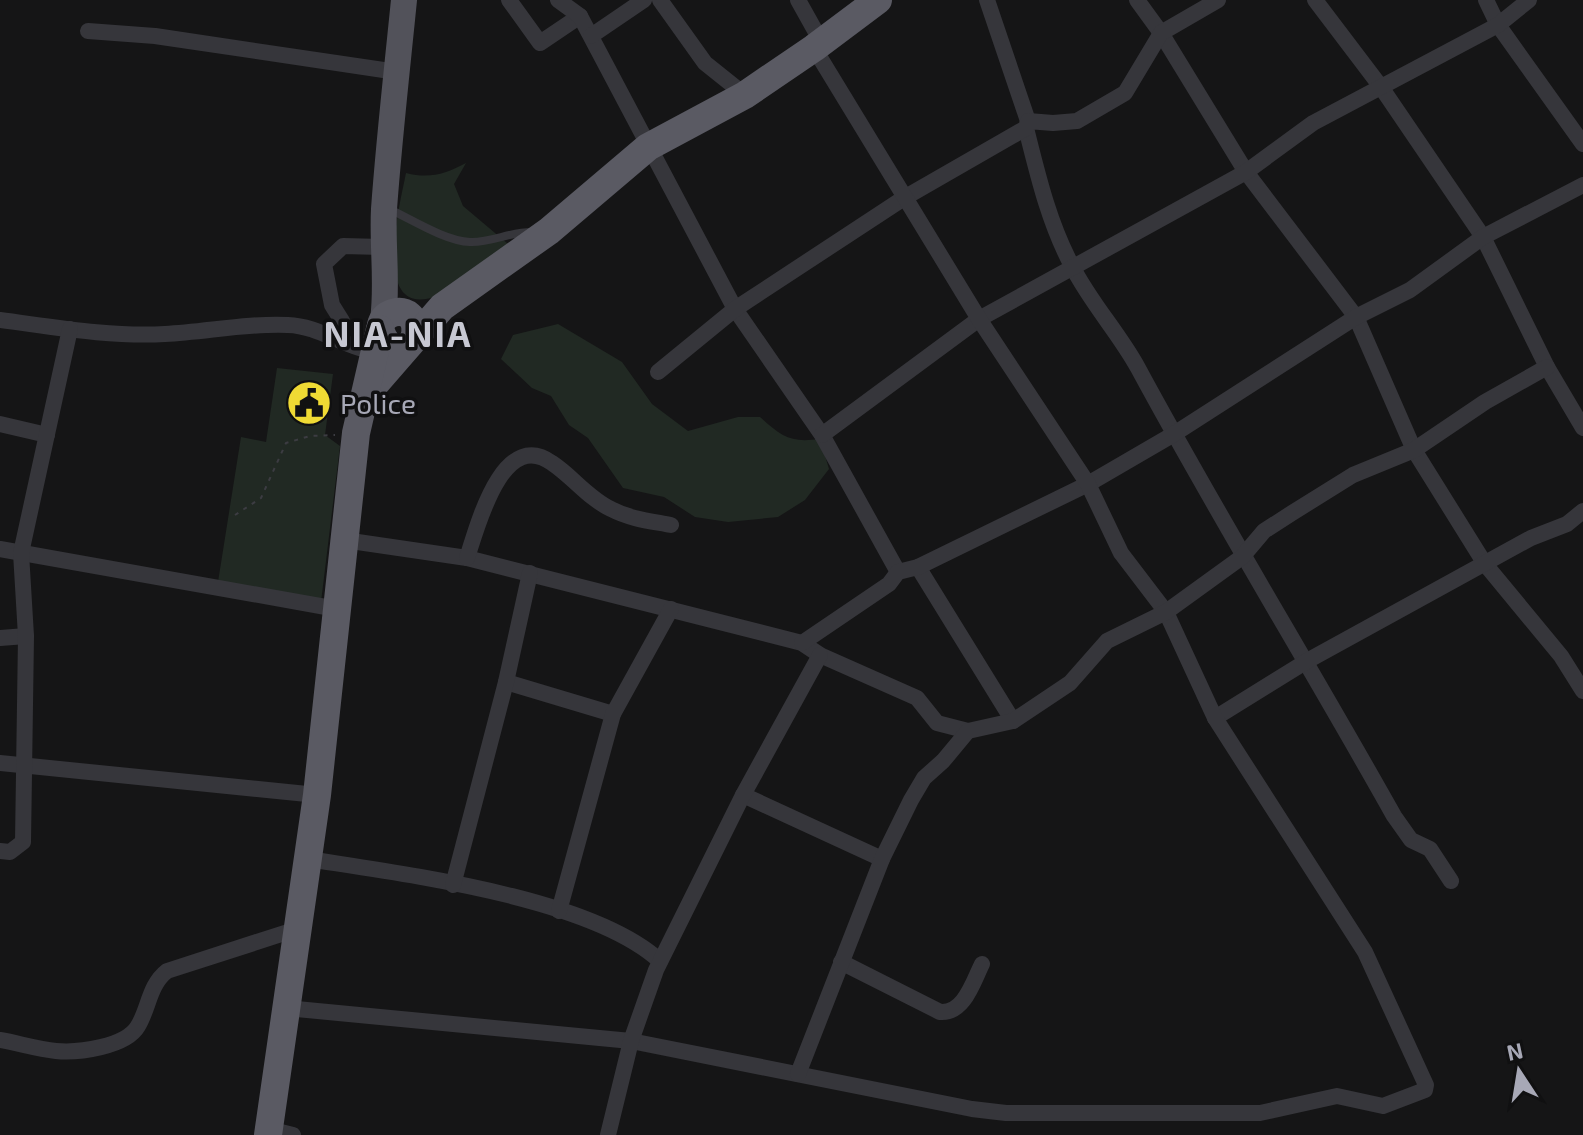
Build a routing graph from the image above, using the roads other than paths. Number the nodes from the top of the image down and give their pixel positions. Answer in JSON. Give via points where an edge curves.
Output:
{"nodes":[{"id":1,"x":404,"y":0,"type":"edge"},
{"id":2,"x":509,"y":0,"type":"edge"},
{"id":3,"x":558,"y":0,"type":"edge"},
{"id":4,"x":644,"y":0,"type":"edge"},
{"id":5,"x":660,"y":0,"type":"edge"},
{"id":6,"x":798,"y":0,"type":"edge"},
{"id":7,"x":878,"y":0,"type":"edge"},
{"id":8,"x":987,"y":0,"type":"edge"},
{"id":9,"x":1137,"y":0,"type":"edge"},
{"id":10,"x":1218,"y":0,"type":"edge"},
{"id":11,"x":1315,"y":0,"type":"edge"},
{"id":12,"x":1486,"y":0,"type":"edge"},
{"id":13,"x":1529,"y":0,"type":"edge"},
{"id":14,"x":580,"y":16,"type":"junction"},
{"id":15,"x":1498,"y":25,"type":"junction"},
{"id":16,"x":88,"y":31,"type":"dead end"},
{"id":17,"x":1161,"y":33,"type":"junction"},
{"id":18,"x":591,"y":36,"type":"junction"},
{"id":19,"x":818,"y":46,"type":"junction"},
{"id":20,"x":397,"y":72,"type":"junction"},
{"id":21,"x":1381,"y":87,"type":"junction"},
{"id":22,"x":745,"y":95,"type":"junction"},
{"id":23,"x":1027,"y":125,"type":"junction"},
{"id":24,"x":1583,"y":144,"type":"edge"},
{"id":25,"x":648,"y":147,"type":"junction"},
{"id":26,"x":1246,"y":172,"type":"junction"},
{"id":27,"x":1583,"y":185,"type":"edge"},
{"id":28,"x":904,"y":198,"type":"junction"},
{"id":29,"x":384,"y":207,"type":"junction"},
{"id":30,"x":549,"y":231,"type":"junction"},
{"id":31,"x":1483,"y":237,"type":"junction"},
{"id":32,"x":382,"y":247,"type":"junction"},
{"id":33,"x":1072,"y":268,"type":"junction"},
{"id":34,"x":735,"y":309,"type":"junction"},
{"id":35,"x":1356,"y":317,"type":"junction"},
{"id":36,"x":979,"y":319,"type":"junction"},
{"id":37,"x":0,"y":320,"type":"edge"},
{"id":38,"x":395,"y":326,"type":"junction"},
{"id":39,"x":70,"y":329,"type":"junction"},
{"id":40,"x":339,"y":339,"type":"junction"},
{"id":41,"x":1547,"y":367,"type":"junction"},
{"id":42,"x":658,"y":372,"type":"dead end"},
{"id":43,"x":0,"y":424,"type":"edge"},
{"id":44,"x":1583,"y":428,"type":"edge"},
{"id":45,"x":1174,"y":434,"type":"junction"},
{"id":46,"x":47,"y":435,"type":"junction"},
{"id":47,"x":822,"y":435,"type":"junction"},
{"id":48,"x":1414,"y":450,"type":"junction"},
{"id":49,"x":1088,"y":484,"type":"junction"},
{"id":50,"x":1583,"y":511,"type":"edge"},
{"id":51,"x":671,"y":525,"type":"dead end"},
{"id":52,"x":344,"y":540,"type":"junction"},
{"id":53,"x":0,"y":549,"type":"edge"},
{"id":54,"x":21,"y":553,"type":"junction"},
{"id":55,"x":1242,"y":557,"type":"junction"},
{"id":56,"x":467,"y":558,"type":"junction"},
{"id":57,"x":1485,"y":564,"type":"junction"},
{"id":58,"x":918,"y":567,"type":"junction"},
{"id":59,"x":898,"y":572,"type":"junction"},
{"id":60,"x":530,"y":573,"type":"junction"},
{"id":61,"x":337,"y":609,"type":"junction"},
{"id":62,"x":671,"y":609,"type":"junction"},
{"id":63,"x":1166,"y":612,"type":"junction"},
{"id":64,"x":26,"y":636,"type":"junction"},
{"id":65,"x":0,"y":638,"type":"edge"},
{"id":66,"x":802,"y":643,"type":"junction"},
{"id":67,"x":820,"y":655,"type":"junction"},
{"id":68,"x":1307,"y":661,"type":"junction"},
{"id":69,"x":506,"y":682,"type":"junction"},
{"id":70,"x":1583,"y":691,"type":"edge"},
{"id":71,"x":613,"y":714,"type":"junction"},
{"id":72,"x":1215,"y":718,"type":"junction"},
{"id":73,"x":1013,"y":721,"type":"junction"},
{"id":74,"x":968,"y":731,"type":"junction"},
{"id":75,"x":0,"y":763,"type":"edge"},
{"id":76,"x":25,"y":765,"type":"junction"},
{"id":77,"x":317,"y":795,"type":"junction"},
{"id":78,"x":743,"y":795,"type":"junction"},
{"id":79,"x":0,"y":851,"type":"edge"},
{"id":80,"x":308,"y":859,"type":"junction"},
{"id":81,"x":882,"y":859,"type":"junction"},
{"id":82,"x":1451,"y":881,"type":"dead end"},
{"id":83,"x":453,"y":885,"type":"junction"},
{"id":84,"x":559,"y":911,"type":"junction"},
{"id":85,"x":297,"y":929,"type":"junction"},
{"id":86,"x":660,"y":961,"type":"junction"},
{"id":87,"x":841,"y":962,"type":"junction"},
{"id":88,"x":982,"y":964,"type":"dead end"},
{"id":89,"x":286,"y":1008,"type":"junction"},
{"id":90,"x":0,"y":1040,"type":"edge"},
{"id":91,"x":631,"y":1041,"type":"junction"},
{"id":92,"x":798,"y":1074,"type":"junction"},
{"id":93,"x":277,"y":1133,"type":"edge"},
{"id":94,"x":608,"y":1135,"type":"edge"}],
"edges":[{"from":1,"to":20,"type":"main road"},
{"from":2,"to":14,"type":"street","via":[[540,43]]},
{"from":3,"to":14,"type":"street"},
{"from":4,"to":18,"type":"street"},
{"from":5,"to":22,"type":"street","via":[[705,63]]},
{"from":6,"to":19,"type":"street"},
{"from":7,"to":19,"type":"highway"},
{"from":8,"to":23,"type":"street"},
{"from":9,"to":17,"type":"street"},
{"from":10,"to":17,"type":"street"},
{"from":11,"to":21,"type":"street"},
{"from":12,"to":15,"type":"street"},
{"from":13,"to":15,"type":"street"},
{"from":14,"to":18,"type":"street"},
{"from":15,"to":21,"type":"street"},
{"from":15,"to":24,"type":"street"},
{"from":16,"to":20,"type":"street"},
{"from":17,"to":23,"type":"street","via":[[1125,93],[1077,121]]},
{"from":17,"to":26,"type":"street"},
{"from":18,"to":25,"type":"street"},
{"from":19,"to":22,"type":"highway"},
{"from":19,"to":28,"type":"street"},
{"from":20,"to":29,"type":"main road"},
{"from":21,"to":26,"type":"street","via":[[1313,123]]},
{"from":21,"to":31,"type":"street"},
{"from":22,"to":25,"type":"highway"},
{"from":23,"to":28,"type":"street"},
{"from":23,"to":33,"type":"street","via":[[1046,205]]},
{"from":25,"to":30,"type":"highway"},
{"from":25,"to":34,"type":"street"},
{"from":26,"to":33,"type":"street"},
{"from":26,"to":35,"type":"street"},
{"from":27,"to":31,"type":"street"},
{"from":28,"to":34,"type":"street"},
{"from":28,"to":36,"type":"street"},
{"from":29,"to":30,"type":"lane","via":[[469,242]]},
{"from":29,"to":32,"type":"main road"},
{"from":30,"to":38,"type":"highway","via":[[442,307]]},
{"from":31,"to":35,"type":"street","via":[[1410,290]]},
{"from":31,"to":41,"type":"street"},
{"from":32,"to":38,"type":"main road"},
{"from":32,"to":40,"type":"street","via":[[343,246],[324,264],[332,305],[342,321]]},
{"from":33,"to":36,"type":"street"},
{"from":33,"to":45,"type":"street","via":[[1124,342]]},
{"from":34,"to":42,"type":"street"},
{"from":34,"to":47,"type":"street"},
{"from":35,"to":45,"type":"street"},
{"from":35,"to":48,"type":"street"},
{"from":36,"to":47,"type":"street"},
{"from":36,"to":49,"type":"street"},
{"from":37,"to":39,"type":"street"},
{"from":38,"to":40,"type":"street","via":[[354,348]]},
{"from":38,"to":52,"type":"highway","via":[[356,433]]},
{"from":39,"to":40,"type":"street","via":[[162,334],[289,325]]},
{"from":39,"to":46,"type":"street"},
{"from":41,"to":44,"type":"street"},
{"from":41,"to":48,"type":"street"},
{"from":43,"to":46,"type":"street"},
{"from":45,"to":49,"type":"street"},
{"from":45,"to":55,"type":"street"},
{"from":46,"to":54,"type":"street"},
{"from":47,"to":59,"type":"street"},
{"from":48,"to":55,"type":"street","via":[[1353,475],[1264,531]]},
{"from":48,"to":57,"type":"street"},
{"from":49,"to":58,"type":"street"},
{"from":49,"to":63,"type":"street","via":[[1121,553]]},
{"from":50,"to":57,"type":"street"},
{"from":51,"to":56,"type":"street","via":[[611,509],[549,460],[526,457],[499,476],[489,492]]},
{"from":52,"to":56,"type":"street"},
{"from":52,"to":61,"type":"highway"},
{"from":53,"to":54,"type":"street"},
{"from":54,"to":61,"type":"street"},
{"from":54,"to":64,"type":"street"},
{"from":55,"to":63,"type":"street"},
{"from":55,"to":68,"type":"street"},
{"from":56,"to":60,"type":"street"},
{"from":57,"to":68,"type":"street"},
{"from":57,"to":70,"type":"street"},
{"from":58,"to":59,"type":"street"},
{"from":58,"to":73,"type":"street"},
{"from":59,"to":66,"type":"street","via":[[889,584]]},
{"from":60,"to":62,"type":"street"},
{"from":60,"to":69,"type":"street"},
{"from":61,"to":77,"type":"highway"},
{"from":62,"to":66,"type":"street"},
{"from":62,"to":71,"type":"street"},
{"from":63,"to":72,"type":"street"},
{"from":63,"to":73,"type":"street","via":[[1107,641],[1070,683]]},
{"from":64,"to":65,"type":"street"},
{"from":64,"to":76,"type":"street"},
{"from":66,"to":67,"type":"street"},
{"from":67,"to":74,"type":"street","via":[[917,698],[937,723]]},
{"from":67,"to":78,"type":"street"},
{"from":68,"to":72,"type":"street"},
{"from":68,"to":82,"type":"street","via":[[1394,816],[1411,840],[1430,849]]},
{"from":69,"to":71,"type":"street"},
{"from":69,"to":83,"type":"street"},
{"from":71,"to":84,"type":"street"},
{"from":72,"to":92,"type":"street","via":[[1365,952],[1425,1090],[1383,1106],[1337,1096],[1260,1113],[1006,1113]]},
{"from":73,"to":74,"type":"street"},
{"from":74,"to":81,"type":"street","via":[[924,778]]},
{"from":75,"to":76,"type":"street"},
{"from":76,"to":77,"type":"street"},
{"from":76,"to":79,"type":"street","via":[[23,842],[10,852]]},
{"from":77,"to":80,"type":"highway"},
{"from":78,"to":81,"type":"street"},
{"from":78,"to":86,"type":"street"},
{"from":80,"to":83,"type":"street"},
{"from":80,"to":85,"type":"highway"},
{"from":81,"to":87,"type":"street"},
{"from":83,"to":84,"type":"street"},
{"from":84,"to":86,"type":"street","via":[[626,936]]},
{"from":85,"to":89,"type":"highway"},
{"from":85,"to":90,"type":"street","via":[[167,971],[158,978],[132,1035],[103,1047],[57,1051]]},
{"from":86,"to":91,"type":"street"},
{"from":87,"to":88,"type":"street","via":[[940,1012],[959,1007]]},
{"from":87,"to":92,"type":"street"},
{"from":89,"to":91,"type":"street"},
{"from":89,"to":93,"type":"highway"},
{"from":91,"to":92,"type":"street"},
{"from":91,"to":94,"type":"street"}]}
